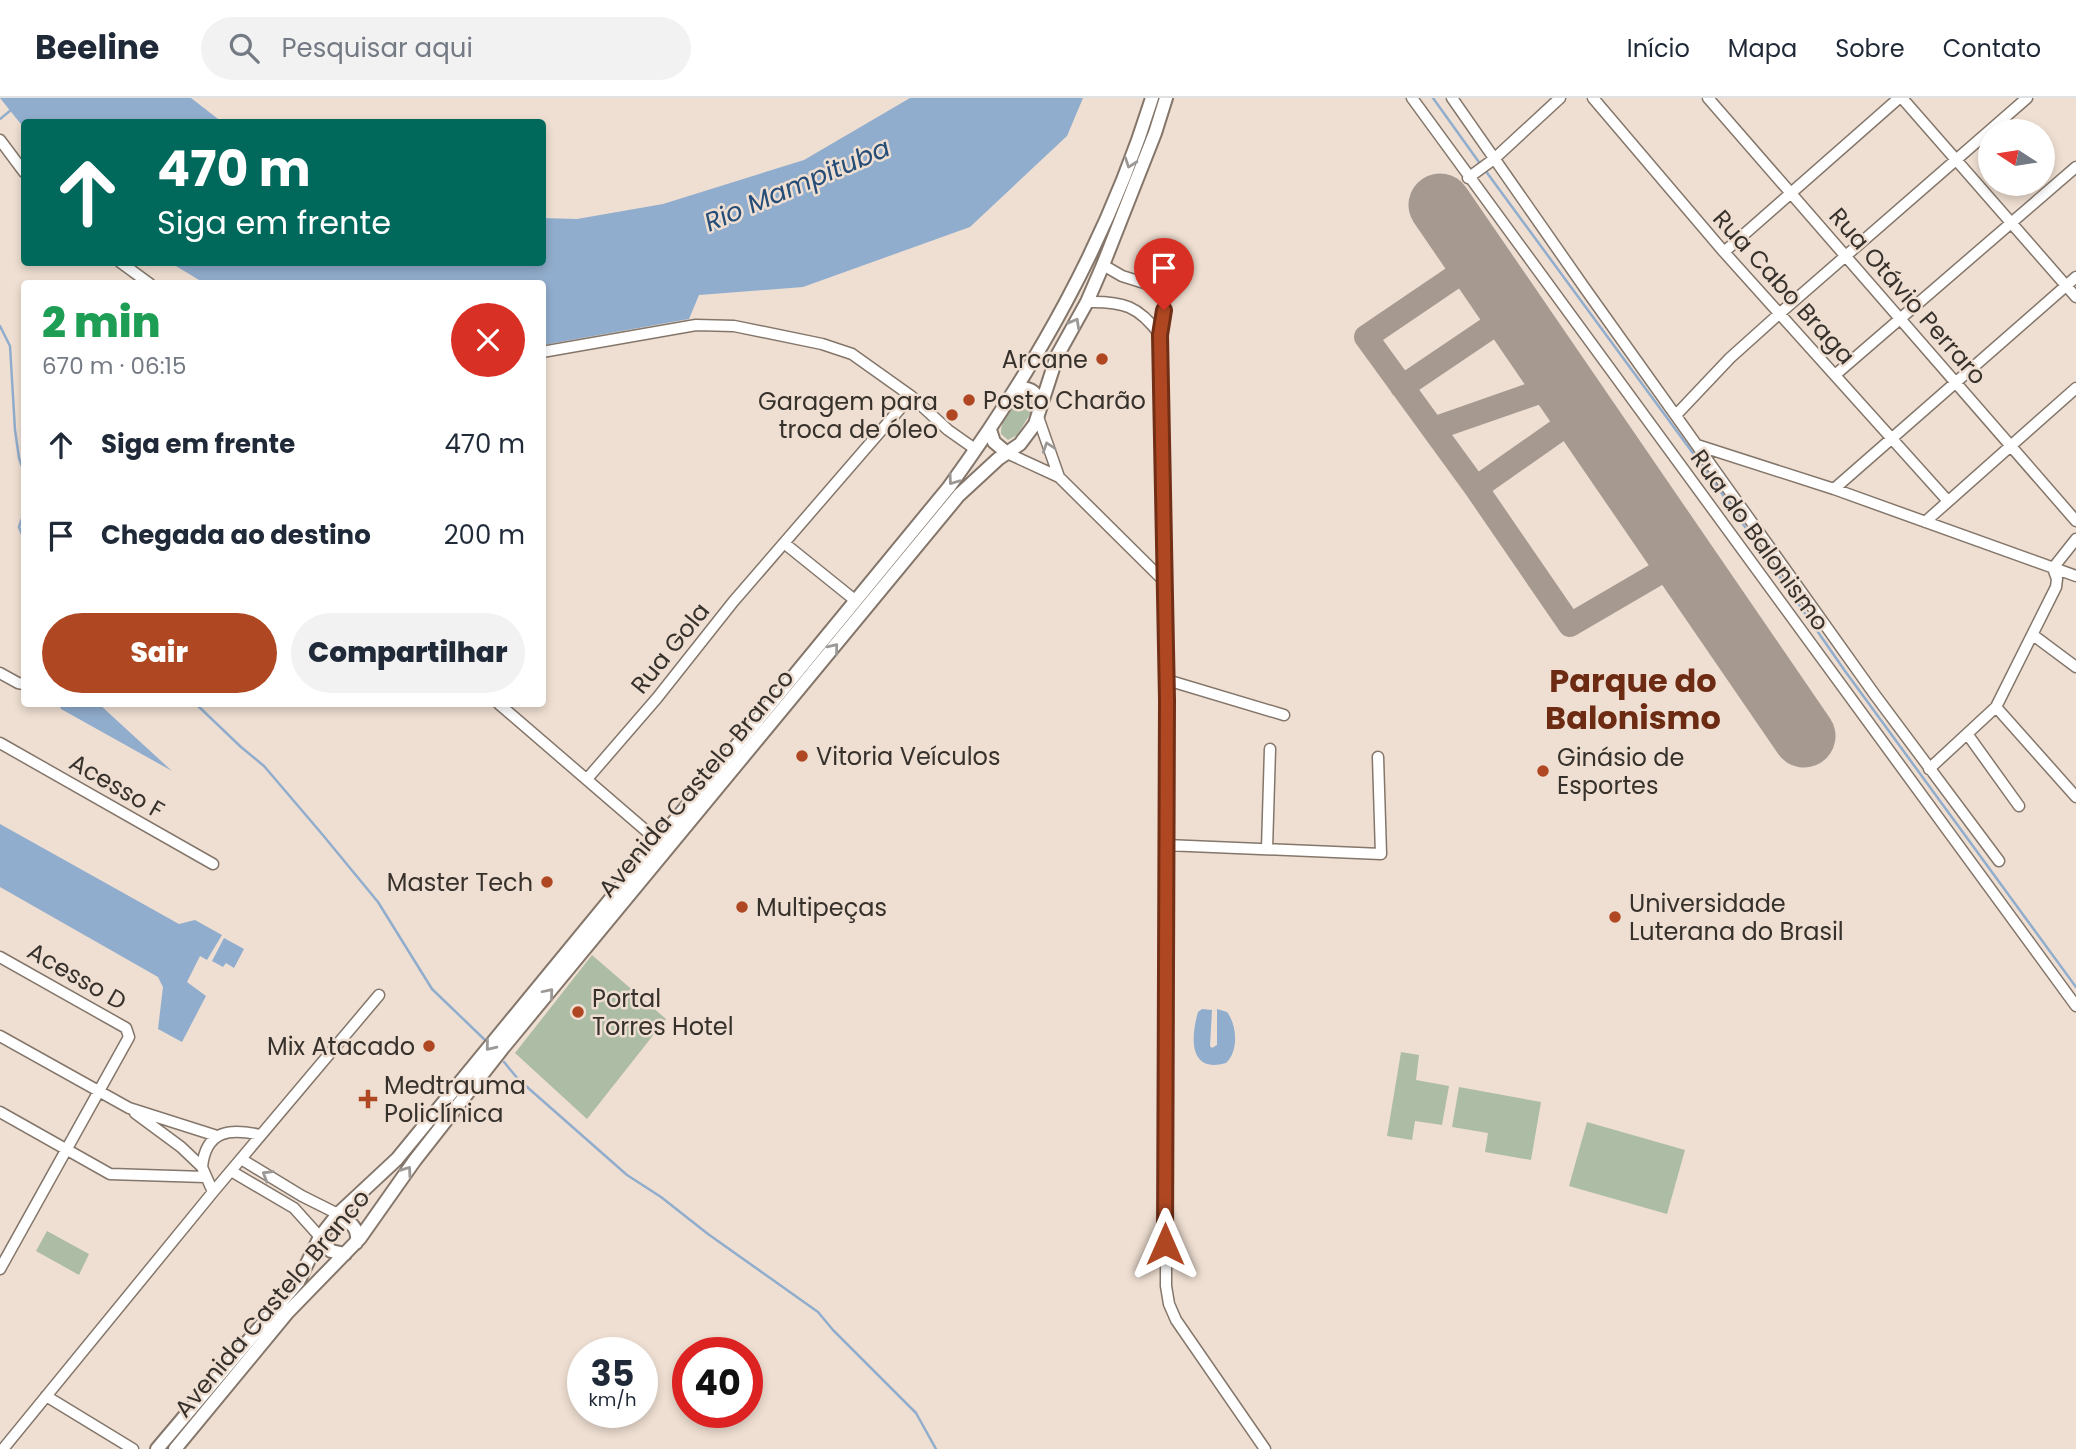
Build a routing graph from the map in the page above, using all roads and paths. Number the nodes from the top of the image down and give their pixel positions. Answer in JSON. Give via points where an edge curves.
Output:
{"nodes":[{"id":1,"x":1152,"y":98,"type":"edge"},
{"id":2,"x":1166,"y":98,"type":"edge"},
{"id":3,"x":1412,"y":98,"type":"edge"},
{"id":4,"x":1452,"y":98,"type":"edge"},
{"id":5,"x":1560,"y":98,"type":"edge"},
{"id":6,"x":1593,"y":98,"type":"edge"},
{"id":7,"x":1708,"y":98,"type":"edge"},
{"id":8,"x":1901,"y":98,"type":"edge"},
{"id":9,"x":2027,"y":98,"type":"edge"},
{"id":10,"x":0,"y":140,"type":"edge"},
{"id":11,"x":1956,"y":159,"type":"junction"},
{"id":12,"x":1492,"y":160,"type":"junction"},
{"id":13,"x":2076,"y":167,"type":"edge"},
{"id":14,"x":21,"y":168,"type":"edge"},
{"id":15,"x":1472,"y":175,"type":"junction"},
{"id":16,"x":1790,"y":192,"type":"junction"},
{"id":17,"x":2011,"y":222,"type":"junction"},
{"id":18,"x":1724,"y":252,"type":"junction"},
{"id":19,"x":1847,"y":256,"type":"junction"},
{"id":20,"x":1102,"y":265,"type":"junction"},
{"id":21,"x":125,"y":266,"type":"edge"},
{"id":22,"x":2076,"y":277,"type":"edge"},
{"id":23,"x":145,"y":280,"type":"edge"},
{"id":24,"x":2066,"y":286,"type":"junction"},
{"id":25,"x":2076,"y":297,"type":"edge"},
{"id":26,"x":1087,"y":302,"type":"junction"},
{"id":27,"x":1779,"y":314,"type":"junction"},
{"id":28,"x":1901,"y":318,"type":"junction"},
{"id":29,"x":1160,"y":335,"type":"junction"},
{"id":30,"x":546,"y":351,"type":"edge"},
{"id":31,"x":1835,"y":375,"type":"junction"},
{"id":32,"x":1956,"y":381,"type":"junction"},
{"id":33,"x":2076,"y":387,"type":"edge"},
{"id":34,"x":1015,"y":390,"type":"junction"},
{"id":35,"x":911,"y":396,"type":"junction"},
{"id":36,"x":1039,"y":413,"type":"junction"},
{"id":37,"x":1676,"y":415,"type":"junction"},
{"id":38,"x":990,"y":430,"type":"junction"},
{"id":39,"x":1890,"y":439,"type":"junction"},
{"id":40,"x":1698,"y":445,"type":"junction"},
{"id":41,"x":2009,"y":446,"type":"junction"},
{"id":42,"x":975,"y":449,"type":"junction"},
{"id":43,"x":1003,"y":456,"type":"junction"},
{"id":44,"x":1059,"y":477,"type":"junction"},
{"id":45,"x":1834,"y":489,"type":"junction"},
{"id":46,"x":1947,"y":500,"type":"junction"},
{"id":47,"x":2076,"y":521,"type":"edge"},
{"id":48,"x":1924,"y":522,"type":"junction"},
{"id":49,"x":2076,"y":540,"type":"edge"},
{"id":50,"x":784,"y":543,"type":"junction"},
{"id":51,"x":2053,"y":568,"type":"junction"},
{"id":52,"x":2076,"y":576,"type":"edge"},
{"id":53,"x":1165,"y":582,"type":"junction"},
{"id":54,"x":856,"y":601,"type":"junction"},
{"id":55,"x":2033,"y":635,"type":"junction"},
{"id":56,"x":2076,"y":667,"type":"edge"},
{"id":57,"x":0,"y":673,"type":"edge"},
{"id":58,"x":1167,"y":680,"type":"junction"},
{"id":59,"x":21,"y":684,"type":"edge"},
{"id":60,"x":503,"y":707,"type":"edge"},
{"id":61,"x":1996,"y":707,"type":"junction"},
{"id":62,"x":1284,"y":715,"type":"dead end"},
{"id":63,"x":1968,"y":735,"type":"junction"},
{"id":64,"x":0,"y":743,"type":"edge"},
{"id":65,"x":1270,"y":749,"type":"dead end"},
{"id":66,"x":1378,"y":757,"type":"dead end"},
{"id":67,"x":1929,"y":769,"type":"junction"},
{"id":68,"x":587,"y":779,"type":"junction"},
{"id":69,"x":2076,"y":797,"type":"edge"},
{"id":70,"x":2019,"y":806,"type":"dead end"},
{"id":71,"x":658,"y":841,"type":"junction"},
{"id":72,"x":1166,"y":845,"type":"junction"},
{"id":73,"x":1267,"y":849,"type":"junction"},
{"id":74,"x":1999,"y":861,"type":"dead end"},
{"id":75,"x":213,"y":864,"type":"dead end"},
{"id":76,"x":0,"y":957,"type":"edge"},
{"id":77,"x":379,"y":995,"type":"dead end"},
{"id":78,"x":2076,"y":1006,"type":"edge"},
{"id":79,"x":0,"y":1036,"type":"edge"},
{"id":80,"x":100,"y":1093,"type":"junction"},
{"id":81,"x":129,"y":1108,"type":"junction"},
{"id":82,"x":0,"y":1112,"type":"edge"},
{"id":83,"x":260,"y":1135,"type":"junction"},
{"id":84,"x":217,"y":1136,"type":"junction"},
{"id":85,"x":68,"y":1150,"type":"junction"},
{"id":86,"x":241,"y":1159,"type":"junction"},
{"id":87,"x":231,"y":1171,"type":"junction"},
{"id":88,"x":203,"y":1172,"type":"junction"},
{"id":89,"x":213,"y":1192,"type":"junction"},
{"id":90,"x":302,"y":1196,"type":"junction"},
{"id":91,"x":293,"y":1208,"type":"junction"},
{"id":92,"x":338,"y":1214,"type":"junction"},
{"id":93,"x":320,"y":1237,"type":"junction"},
{"id":94,"x":356,"y":1243,"type":"junction"},
{"id":95,"x":345,"y":1254,"type":"junction"},
{"id":96,"x":0,"y":1269,"type":"edge"},
{"id":97,"x":46,"y":1396,"type":"junction"},
{"id":98,"x":3,"y":1449,"type":"edge"},
{"id":99,"x":133,"y":1449,"type":"edge"},
{"id":100,"x":158,"y":1449,"type":"edge"},
{"id":101,"x":175,"y":1449,"type":"edge"},
{"id":102,"x":1265,"y":1449,"type":"edge"}],
"edges":[{"from":1,"to":34,"type":"main road","name":"Avenida Castelo Branco","one_way":true,"via":[[1119,193],[1092,253]]},
{"from":2,"to":20,"type":"main road","name":"Avenida Castelo Branco"},
{"from":3,"to":15,"type":"street","name":"Rua do Balonismo"},
{"from":4,"to":12,"type":"street","name":"Rua do Balonismo"},
{"from":5,"to":12,"type":"street"},
{"from":6,"to":18,"type":"street","name":"Rua Cabo Braga"},
{"from":7,"to":16,"type":"street","name":"Rua Otávio Perraro"},
{"from":8,"to":11,"type":"street"},
{"from":8,"to":16,"type":"street"},
{"from":9,"to":11,"type":"street"},
{"from":10,"to":14,"type":"street"},
{"from":11,"to":17,"type":"street"},
{"from":11,"to":19,"type":"street"},
{"from":12,"to":15,"type":"street"},
{"from":12,"to":37,"type":"street","name":"Rua do Balonismo"},
{"from":13,"to":17,"type":"street"},
{"from":15,"to":78,"type":"street","name":"Rua do Balonismo"},
{"from":16,"to":18,"type":"street"},
{"from":16,"to":19,"type":"street","name":"Rua Otávio Perraro"},
{"from":17,"to":24,"type":"street"},
{"from":17,"to":28,"type":"street"},
{"from":18,"to":27,"type":"street","name":"Rua Cabo Braga"},
{"from":19,"to":27,"type":"street"},
{"from":19,"to":28,"type":"street","name":"Rua Otávio Perraro"},
{"from":20,"to":26,"type":"main road","name":"Avenida Castelo Branco"},
{"from":20,"to":29,"type":"street","via":[[1161,290]]},
{"from":21,"to":23,"type":"street"},
{"from":22,"to":24,"type":"street"},
{"from":24,"to":25,"type":"street"},
{"from":24,"to":32,"type":"street"},
{"from":26,"to":29,"type":"street","via":[[1137,310]]},
{"from":36,"to":26,"type":"main road","name":"Avenida Castelo Branco","one_way":true,"via":[[1057,356]]},
{"from":27,"to":31,"type":"street","name":"Rua Cabo Braga"},
{"from":27,"to":37,"type":"street"},
{"from":28,"to":31,"type":"street"},
{"from":28,"to":32,"type":"street","name":"Rua Otávio Perraro"},
{"from":29,"to":53,"type":"street"},
{"from":30,"to":35,"type":"street","via":[[696,325],[734,326],[844,350]]},
{"from":31,"to":39,"type":"street","name":"Rua Cabo Braga"},
{"from":32,"to":39,"type":"street"},
{"from":32,"to":41,"type":"street","name":"Rua Otávio Perraro"},
{"from":33,"to":41,"type":"street"},
{"from":34,"to":36,"type":"main road","via":[[1034,392]]},
{"from":34,"to":38,"type":"main road","name":"Avenida Castelo Branco"},
{"from":35,"to":42,"type":"street"},
{"from":35,"to":50,"type":"street","name":"Rua Gola"},
{"from":36,"to":43,"type":"main road","name":"Avenida Castelo Branco","via":[[1020,444]]},
{"from":44,"to":36,"type":"street","one_way":true},
{"from":37,"to":40,"type":"street","name":"Rua do Balonismo"},
{"from":38,"to":42,"type":"main road","name":"Avenida Castelo Branco"},
{"from":38,"to":43,"type":"main road"},
{"from":39,"to":45,"type":"street"},
{"from":39,"to":46,"type":"street","name":"Rua Cabo Braga"},
{"from":40,"to":45,"type":"street"},
{"from":40,"to":67,"type":"street","name":"Rua do Balonismo"},
{"from":41,"to":46,"type":"street"},
{"from":41,"to":47,"type":"street","name":"Rua Otávio Perraro"},
{"from":42,"to":43,"type":"main road"},
{"from":42,"to":54,"type":"main road","name":"Avenida Castelo Branco","one_way":true},
{"from":43,"to":44,"type":"street"},
{"from":94,"to":43,"type":"main road","name":"Avenida Castelo Branco","one_way":true,"via":[[502,1049],[948,508]]},
{"from":44,"to":53,"type":"street"},
{"from":45,"to":48,"type":"street"},
{"from":46,"to":48,"type":"street"},
{"from":48,"to":51,"type":"street"},
{"from":49,"to":51,"type":"street"},
{"from":50,"to":54,"type":"street"},
{"from":50,"to":68,"type":"street","name":"Rua Gola"},
{"from":51,"to":52,"type":"street"},
{"from":51,"to":55,"type":"street","via":[[2056,587]]},
{"from":53,"to":58,"type":"street"},
{"from":54,"to":71,"type":"main road","name":"Avenida Castelo Branco"},
{"from":55,"to":56,"type":"street"},
{"from":55,"to":61,"type":"street"},
{"from":57,"to":59,"type":"street"},
{"from":58,"to":62,"type":"street"},
{"from":58,"to":72,"type":"street"},
{"from":60,"to":68,"type":"street"},
{"from":61,"to":63,"type":"street"},
{"from":61,"to":69,"type":"street"},
{"from":63,"to":67,"type":"street"},
{"from":63,"to":70,"type":"street"},
{"from":64,"to":75,"type":"street","name":"Acesso F"},
{"from":65,"to":73,"type":"street"},
{"from":66,"to":73,"type":"street","via":[[1381,854]]},
{"from":67,"to":74,"type":"street","name":"Rua do Balonismo"},
{"from":68,"to":71,"type":"street"},
{"from":71,"to":92,"type":"main road","name":"Avenida Castelo Branco","one_way":true,"via":[[397,1159]]},
{"from":72,"to":73,"type":"street"},
{"from":72,"to":102,"type":"street","via":[[1166,1286],[1176,1320]]},
{"from":76,"to":80,"type":"street","name":"Acesso D","via":[[126,1028],[129,1037]]},
{"from":77,"to":83,"type":"street"},
{"from":79,"to":80,"type":"street"},
{"from":80,"to":81,"type":"street"},
{"from":80,"to":85,"type":"street"},
{"from":81,"to":84,"type":"street"},
{"from":81,"to":88,"type":"street","via":[[181,1147]]},
{"from":82,"to":85,"type":"street"},
{"from":83,"to":84,"type":"street","via":[[238,1130]]},
{"from":83,"to":86,"type":"street"},
{"from":84,"to":88,"type":"street","via":[[209,1145]]},
{"from":85,"to":88,"type":"street","via":[[110,1174]]},
{"from":85,"to":96,"type":"street"},
{"from":86,"to":87,"type":"street"},
{"from":90,"to":86,"type":"street","one_way":true},
{"from":87,"to":89,"type":"street"},
{"from":87,"to":91,"type":"street"},
{"from":88,"to":89,"type":"street"},
{"from":89,"to":97,"type":"street"},
{"from":90,"to":91,"type":"street"},
{"from":90,"to":92,"type":"street"},
{"from":91,"to":93,"type":"street"},
{"from":92,"to":93,"type":"main road","name":"Avenida Castelo Branco"},
{"from":92,"to":94,"type":"main road","via":[[355,1228]]},
{"from":93,"to":95,"type":"main road","via":[[331,1251]]},
{"from":93,"to":100,"type":"main road","name":"Avenida Castelo Branco","via":[[298,1282]]},
{"from":94,"to":95,"type":"main road","name":"Avenida Castelo Branco"},
{"from":95,"to":101,"type":"main road","name":"Avenida Castelo Branco","via":[[288,1312]]},
{"from":97,"to":98,"type":"street"},
{"from":97,"to":99,"type":"street"}]}
